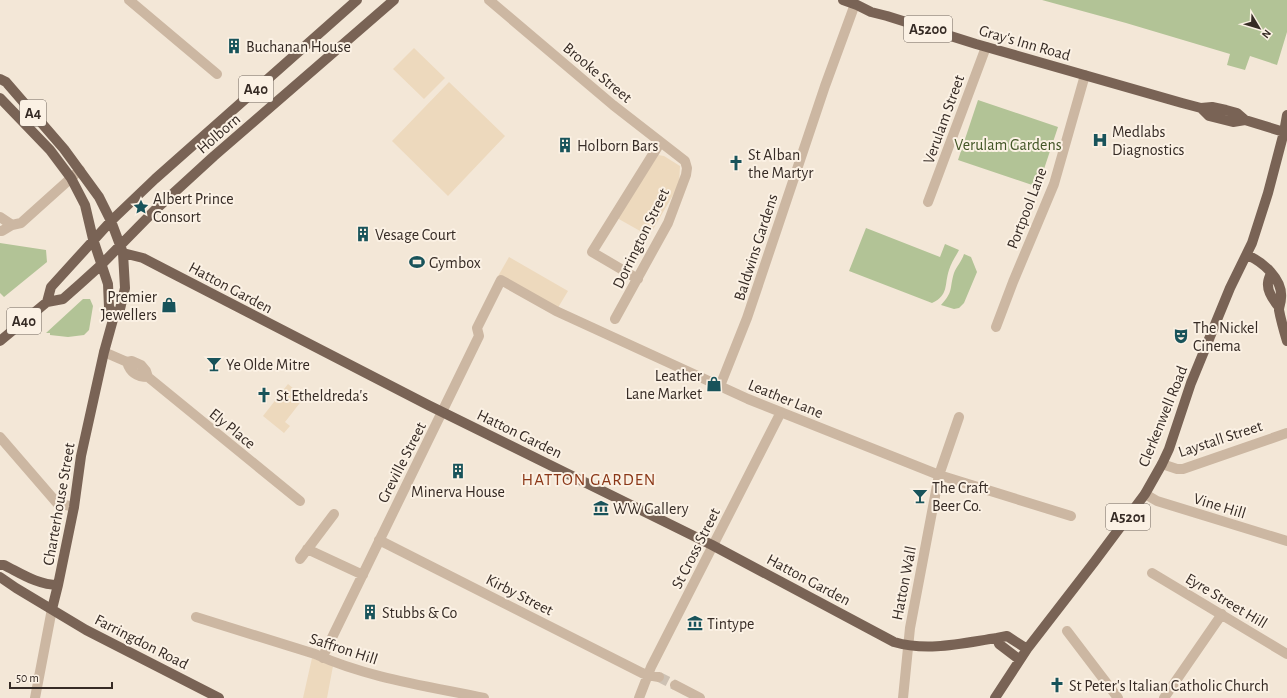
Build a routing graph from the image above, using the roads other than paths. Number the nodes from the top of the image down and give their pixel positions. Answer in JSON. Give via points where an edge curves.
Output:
{"nodes":[{"id":1,"x":129,"y":0,"type":"edge"},
{"id":2,"x":357,"y":0,"type":"edge"},
{"id":3,"x":394,"y":0,"type":"edge"},
{"id":4,"x":489,"y":0,"type":"edge"},
{"id":5,"x":843,"y":0,"type":"edge"},
{"id":6,"x":855,"y":4,"type":"junction"},
{"id":7,"x":986,"y":46,"type":"junction"},
{"id":8,"x":217,"y":74,"type":"dead end"},
{"id":9,"x":1085,"y":75,"type":"junction"},
{"id":10,"x":0,"y":79,"type":"edge"},
{"id":11,"x":0,"y":98,"type":"edge"},
{"id":12,"x":1287,"y":115,"type":"edge"},
{"id":13,"x":1285,"y":133,"type":"edge"},
{"id":14,"x":660,"y":143,"type":"junction"},
{"id":15,"x":687,"y":168,"type":"joint"},
{"id":16,"x":80,"y":170,"type":"junction"},
{"id":17,"x":71,"y":178,"type":"junction"},
{"id":18,"x":928,"y":202,"type":"dead end"},
{"id":19,"x":0,"y":217,"type":"edge"},
{"id":20,"x":112,"y":219,"type":"junction"},
{"id":21,"x":12,"y":225,"type":"junction"},
{"id":22,"x":0,"y":231,"type":"edge"},
{"id":23,"x":93,"y":239,"type":"junction"},
{"id":24,"x":122,"y":249,"type":"junction"},
{"id":25,"x":1247,"y":254,"type":"junction"},
{"id":26,"x":101,"y":265,"type":"junction"},
{"id":27,"x":638,"y":279,"type":"junction"},
{"id":28,"x":501,"y":280,"type":"joint"},
{"id":29,"x":47,"y":302,"type":"junction"},
{"id":30,"x":114,"y":316,"type":"junction"},
{"id":31,"x":615,"y":319,"type":"dead end"},
{"id":32,"x":996,"y":327,"type":"dead end"},
{"id":33,"x":0,"y":341,"type":"edge"},
{"id":34,"x":1287,"y":341,"type":"edge"},
{"id":35,"x":104,"y":352,"type":"junction"},
{"id":36,"x":720,"y":386,"type":"junction"},
{"id":37,"x":443,"y":412,"type":"junction"},
{"id":38,"x":781,"y":412,"type":"junction"},
{"id":39,"x":959,"y":417,"type":"dead end"},
{"id":40,"x":1287,"y":432,"type":"edge"},
{"id":41,"x":0,"y":437,"type":"edge"},
{"id":42,"x":1162,"y":464,"type":"junction"},
{"id":43,"x":939,"y":475,"type":"junction"},
{"id":44,"x":1145,"y":494,"type":"junction"},
{"id":45,"x":300,"y":501,"type":"dead end"},
{"id":46,"x":74,"y":506,"type":"junction"},
{"id":47,"x":334,"y":514,"type":"dead end"},
{"id":48,"x":1071,"y":516,"type":"dead end"},
{"id":49,"x":379,"y":540,"type":"junction"},
{"id":50,"x":1287,"y":541,"type":"edge"},
{"id":51,"x":712,"y":545,"type":"junction"},
{"id":52,"x":307,"y":549,"type":"junction"},
{"id":53,"x":300,"y":559,"type":"dead end"},
{"id":54,"x":0,"y":565,"type":"edge"},
{"id":55,"x":1152,"y":573,"type":"dead end"},
{"id":56,"x":363,"y":575,"type":"junction"},
{"id":57,"x":0,"y":577,"type":"edge"},
{"id":58,"x":58,"y":585,"type":"junction"},
{"id":59,"x":52,"y":609,"type":"junction"},
{"id":60,"x":1222,"y":614,"type":"junction"},
{"id":61,"x":196,"y":617,"type":"dead end"},
{"id":62,"x":1067,"y":631,"type":"dead end"},
{"id":63,"x":997,"y":638,"type":"junction"},
{"id":64,"x":908,"y":646,"type":"junction"},
{"id":65,"x":1028,"y":649,"type":"junction"},
{"id":66,"x":1287,"y":654,"type":"edge"},
{"id":67,"x":323,"y":658,"type":"junction"},
{"id":68,"x":1020,"y":660,"type":"junction"},
{"id":69,"x":647,"y":675,"type":"junction"},
{"id":70,"x":659,"y":677,"type":"tunnel mouth"},
{"id":71,"x":675,"y":684,"type":"tunnel mouth"},
{"id":72,"x":35,"y":698,"type":"edge"},
{"id":73,"x":219,"y":698,"type":"edge"},
{"id":74,"x":484,"y":698,"type":"edge"},
{"id":75,"x":639,"y":698,"type":"edge"},
{"id":76,"x":700,"y":698,"type":"edge"},
{"id":77,"x":903,"y":698,"type":"edge"},
{"id":78,"x":995,"y":698,"type":"edge"},
{"id":79,"x":1118,"y":698,"type":"edge"},
{"id":80,"x":1164,"y":698,"type":"edge"}],
"edges":[{"from":1,"to":8,"type":"street"},
{"from":2,"to":20,"type":"main road","name":"Holborn","number":"A40"},
{"from":3,"to":24,"type":"main road","name":"Holborn","number":"A40","via":[[155,210]]},
{"from":4,"to":14,"type":"street","name":"Brooke Street"},
{"from":5,"to":6,"type":"main road","name":"Gray's Inn Road","number":"A5200"},
{"from":6,"to":7,"type":"main road","name":"Gray's Inn Road","number":"A5200","via":[[871,12]]},
{"from":6,"to":36,"type":"street","name":"Baldwins Gardens","via":[[747,318]]},
{"from":7,"to":9,"type":"main road","name":"Gray's Inn Road","number":"A5200"},
{"from":7,"to":18,"type":"street","name":"Verulam Street"},
{"from":9,"to":13,"type":"main road","name":"Gray's Inn Road","number":"A5200","via":[[1201,108],[1212,107],[1237,113],[1244,120]]},
{"from":9,"to":32,"type":"street","name":"Portpool Lane","via":[[1054,184],[1012,282]]},
{"from":10,"to":16,"type":"main road","number":"A4","via":[[6,82]]},
{"from":11,"to":17,"type":"main road","number":"A4","via":[[43,142]]},
{"from":12,"to":13,"type":"main road","name":"Clerkenwell Road"},
{"from":13,"to":25,"type":"main road","name":"Clerkenwell Road"},
{"from":14,"to":15,"type":"street","name":"Brooke Street","via":[[684,161]]},
{"from":14,"to":27,"type":"street","via":[[592,252]]},
{"from":15,"to":27,"type":"street","name":"Dorrington Street","via":[[668,223]]},
{"from":16,"to":17,"type":"street"},
{"from":16,"to":20,"type":"main road","number":"A4"},
{"from":17,"to":21,"type":"street","via":[[21,223]]},
{"from":17,"to":23,"type":"main road","number":"A4","via":[[85,204]]},
{"from":19,"to":21,"type":"street"},
{"from":20,"to":23,"type":"main road","number":"A40"},
{"from":20,"to":24,"type":"main road","number":"A4"},
{"from":21,"to":22,"type":"street"},
{"from":23,"to":26,"type":"main road","number":"A4"},
{"from":23,"to":29,"type":"main road","number":"A40","via":[[51,287]]},
{"from":24,"to":26,"type":"main road","number":"A40"},
{"from":24,"to":30,"type":"main road","name":"Charterhouse Street","via":[[125,288],[120,309]]},
{"from":24,"to":37,"type":"main road","name":"Hatton Garden"},
{"from":25,"to":34,"type":"main road","via":[[1260,261],[1271,273],[1268,283],[1273,299],[1279,307]]},
{"from":25,"to":42,"type":"main road","name":"Clerkenwell Road","number":"A5201","via":[[1230,288],[1191,383]]},
{"from":26,"to":29,"type":"main road","number":"A40","via":[[63,299]]},
{"from":26,"to":30,"type":"main road","via":[[108,284],[109,307]]},
{"from":27,"to":31,"type":"street","name":"Dorrington Street"},
{"from":28,"to":36,"type":"street","name":"Leather Lane","via":[[556,311]]},
{"from":28,"to":37,"type":"street","name":"Greville Street","via":[[477,328],[479,336]]},
{"from":29,"to":33,"type":"main road","number":"A40"},
{"from":30,"to":35,"type":"main road","name":"Charterhouse Street"},
{"from":35,"to":45,"type":"street","name":"Ely Place","via":[[126,362],[132,361],[141,365],[148,377]]},
{"from":35,"to":46,"type":"main road","name":"Charterhouse Street","via":[[81,456]]},
{"from":36,"to":38,"type":"street","name":"Leather Lane"},
{"from":37,"to":49,"type":"street","name":"Greville Street"},
{"from":37,"to":51,"type":"main road","name":"Hatton Garden"},
{"from":38,"to":43,"type":"street","name":"Leather Lane"},
{"from":38,"to":51,"type":"street","name":"St Cross Street"},
{"from":39,"to":43,"type":"street"},
{"from":40,"to":42,"type":"street","name":"Laystall Street","via":[[1182,468]]},
{"from":41,"to":46,"type":"street","via":[[57,503]]},
{"from":42,"to":44,"type":"main road","name":"Clerkenwell Road","number":"A5201"},
{"from":43,"to":48,"type":"street","name":"Leather Lane"},
{"from":43,"to":64,"type":"street","name":"Hatton Wall"},
{"from":44,"to":50,"type":"street","name":"Vine Hill","via":[[1157,501]]},
{"from":44,"to":65,"type":"main road","name":"Clerkenwell Road","number":"A5201"},
{"from":46,"to":58,"type":"main road","name":"Charterhouse Street"},
{"from":47,"to":52,"type":"street"},
{"from":49,"to":56,"type":"street","name":"Greville Street"},
{"from":49,"to":69,"type":"street","name":"Kirby Street"},
{"from":51,"to":64,"type":"main road","name":"Hatton Garden","via":[[894,642]]},
{"from":51,"to":69,"type":"street","name":"St Cross Street"},
{"from":52,"to":53,"type":"street"},
{"from":52,"to":56,"type":"street"},
{"from":54,"to":58,"type":"main road","via":[[42,583]]},
{"from":55,"to":60,"type":"street","name":"Eyre Street Hill"},
{"from":56,"to":67,"type":"street","name":"Greville Street"},
{"from":57,"to":59,"type":"main road","name":"Farringdon Road"},
{"from":58,"to":59,"type":"main road","name":"Charterhouse Street"},
{"from":59,"to":72,"type":"street","name":"Charterhouse Street"},
{"from":59,"to":73,"type":"main road","name":"Farringdon Road","via":[[86,630]]},
{"from":60,"to":66,"type":"street","name":"Eyre Street Hill"},
{"from":60,"to":80,"type":"street"},
{"from":61,"to":67,"type":"street","name":"Saffron Hill"},
{"from":62,"to":79,"type":"street"},
{"from":63,"to":64,"type":"main road","name":"Hatton Garden","via":[[948,646]]},
{"from":63,"to":65,"type":"main road","name":"Hatton Garden","via":[[1007,636]]},
{"from":63,"to":68,"type":"main road","via":[[999,644]]},
{"from":64,"to":77,"type":"street","name":"Hatton Wall"},
{"from":65,"to":68,"type":"main road","name":"Clerkenwell Road","number":"A5201"},
{"from":67,"to":74,"type":"street","name":"Saffron Hill","via":[[372,674]]},
{"from":68,"to":78,"type":"main road","name":"Clerkenwell Road","number":"A5201"},
{"from":69,"to":70,"type":"street","name":"Kirby Street"},
{"from":69,"to":75,"type":"street","name":"St Cross Street"},
{"from":71,"to":76,"type":"street"}]}
